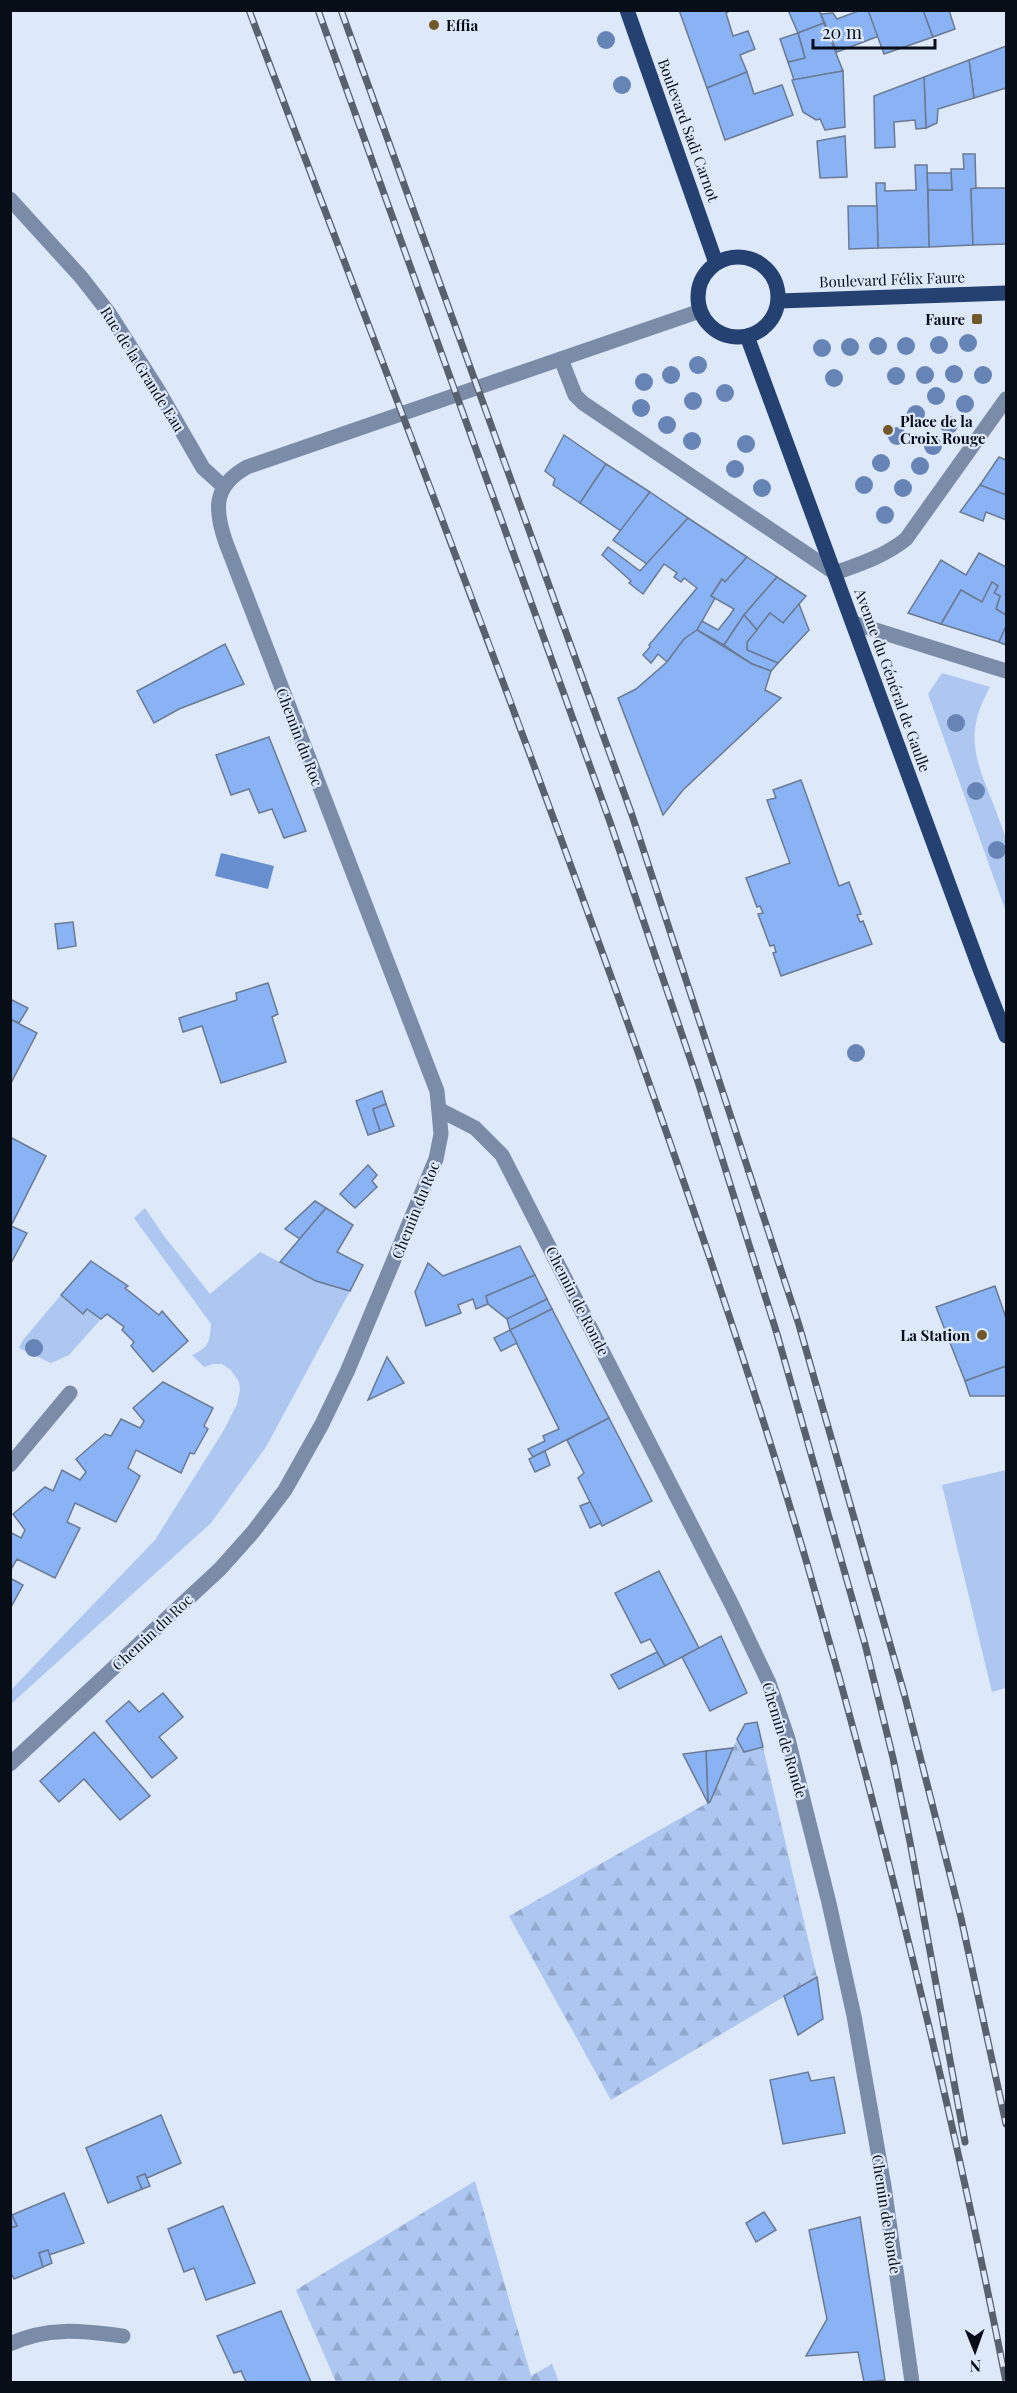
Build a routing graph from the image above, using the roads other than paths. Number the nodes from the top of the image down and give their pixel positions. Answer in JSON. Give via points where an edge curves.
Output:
{"nodes":[{"id":1,"x":627,"y":10,"type":"edge"},
{"id":2,"x":10,"y":199,"type":"edge"},
{"id":3,"x":716,"y":262,"type":"junction"},
{"id":4,"x":1006,"y":293,"type":"edge"},
{"id":5,"x":779,"y":301,"type":"junction"},
{"id":6,"x":700,"y":311,"type":"junction"},
{"id":7,"x":747,"y":336,"type":"junction"},
{"id":8,"x":561,"y":359,"type":"junction"},
{"id":9,"x":1006,"y":399,"type":"edge"},
{"id":10,"x":224,"y":487,"type":"junction"},
{"id":11,"x":835,"y":573,"type":"junction"},
{"id":12,"x":853,"y":623,"type":"junction"},
{"id":13,"x":1006,"y":671,"type":"edge"},
{"id":14,"x":1006,"y":1036,"type":"edge"},
{"id":15,"x":440,"y":1110,"type":"junction"},
{"id":16,"x":70,"y":1393,"type":"dead end"},
{"id":17,"x":10,"y":1465,"type":"edge"},
{"id":18,"x":10,"y":1764,"type":"edge"},
{"id":19,"x":123,"y":2336,"type":"dead end"},
{"id":20,"x":10,"y":2344,"type":"edge"},
{"id":21,"x":912,"y":2382,"type":"edge"}],
"edges":[{"from":1,"to":3,"type":"main road","name":"Boulevard Sadi Carnot"},
{"from":2,"to":10,"type":"street","name":"Rue de la Grande Eau","via":[[109,313],[203,468]]},
{"from":3,"to":5,"type":"main road","via":[[728,257],[754,259],[773,276]]},
{"from":3,"to":6,"type":"main road","via":[[699,284]]},
{"from":4,"to":5,"type":"main road","name":"Boulevard Félix Faure"},
{"from":5,"to":7,"type":"main road","via":[[769,324]]},
{"from":6,"to":7,"type":"main road","via":[[714,330]]},
{"from":6,"to":8,"type":"street"},
{"from":7,"to":11,"type":"main road","name":"Avenue du Général de Gaulle"},
{"from":8,"to":10,"type":"street","via":[[247,466]]},
{"from":8,"to":11,"type":"street","via":[[575,395],[583,403]]},
{"from":9,"to":11,"type":"street","via":[[906,539],[877,558]]},
{"from":10,"to":15,"type":"street","name":"Chemin du Roc","via":[[218,512],[226,543],[437,1091]]},
{"from":11,"to":12,"type":"main road","name":"Avenue du Général de Gaulle"},
{"from":12,"to":13,"type":"street"},
{"from":12,"to":14,"type":"main road","name":"Avenue du Général de Gaulle"},
{"from":15,"to":18,"type":"street","name":"Chemin du Roc","via":[[436,1159],[410,1224],[347,1372],[285,1490],[254,1533],[220,1569]]},
{"from":15,"to":21,"type":"street","name":"Chemin de Ronde","via":[[475,1128],[502,1155],[769,1683],[808,1816],[854,2016],[884,2186]]},
{"from":16,"to":17,"type":"street"},
{"from":19,"to":20,"type":"street","via":[[45,2332]]}]}
